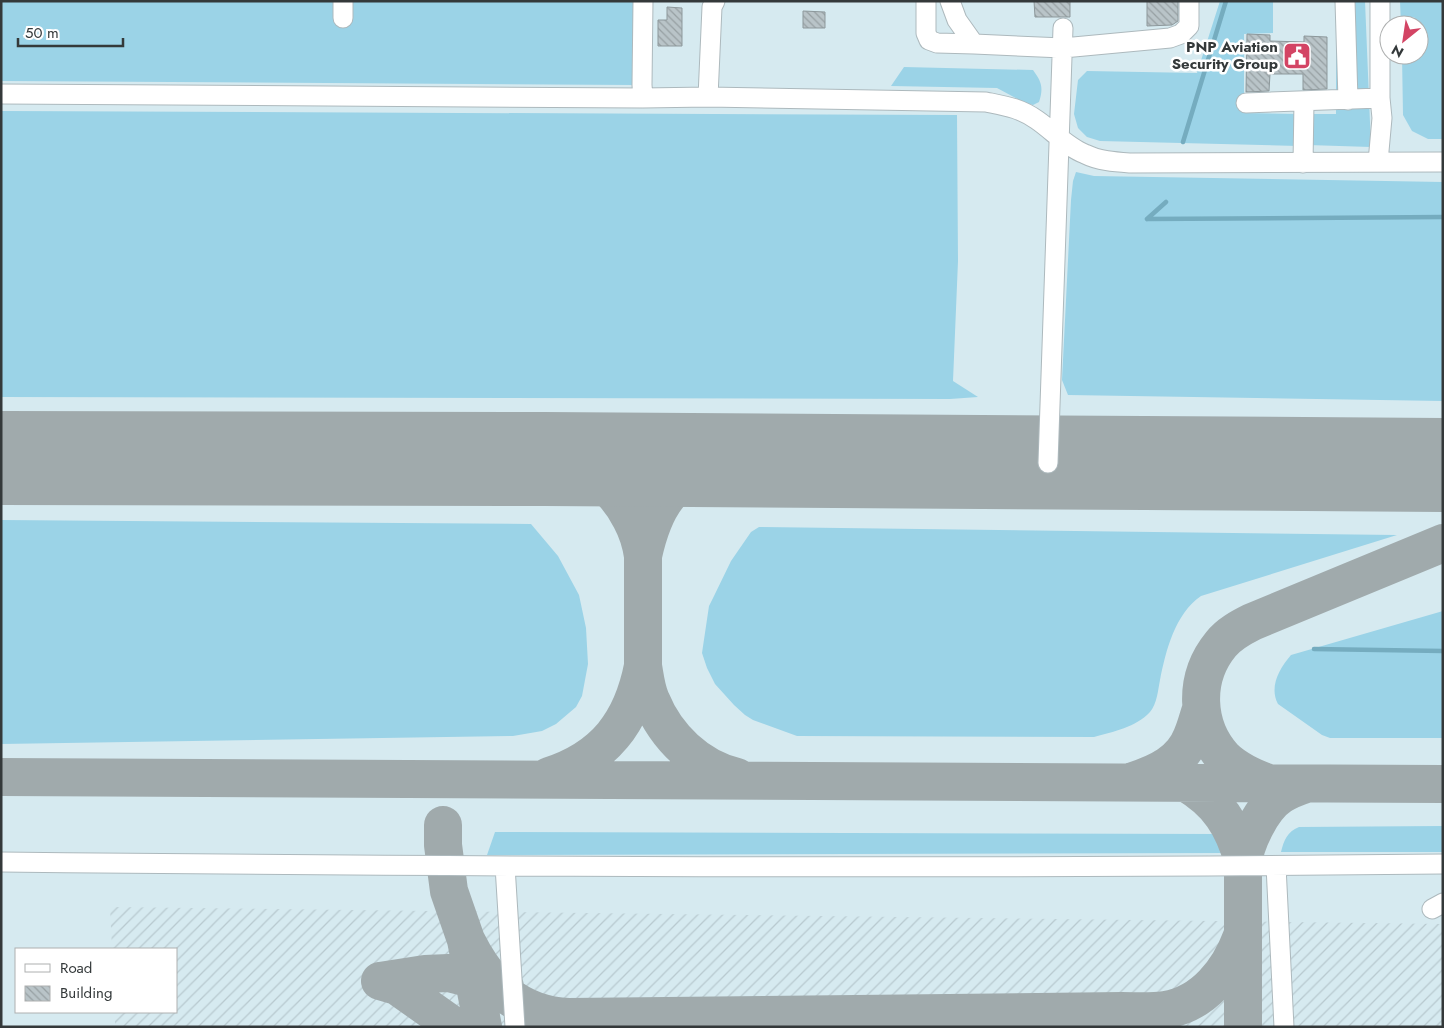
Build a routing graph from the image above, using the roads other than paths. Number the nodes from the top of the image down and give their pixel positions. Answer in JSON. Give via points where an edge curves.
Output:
{"nodes":[{"id":1,"x":643,"y":1,"type":"edge"},
{"id":2,"x":715,"y":1,"type":"edge"},
{"id":3,"x":926,"y":1,"type":"edge"},
{"id":4,"x":950,"y":1,"type":"edge"},
{"id":5,"x":1189,"y":1,"type":"edge"},
{"id":6,"x":1345,"y":1,"type":"edge"},
{"id":7,"x":1380,"y":1,"type":"edge"},
{"id":8,"x":1064,"y":28,"type":"dead end"},
{"id":9,"x":974,"y":44,"type":"junction"},
{"id":10,"x":1063,"y":48,"type":"junction"},
{"id":11,"x":1,"y":94,"type":"edge"},
{"id":12,"x":708,"y":97,"type":"junction"},
{"id":13,"x":643,"y":98,"type":"junction"},
{"id":14,"x":1380,"y":98,"type":"junction"},
{"id":15,"x":1348,"y":100,"type":"junction"},
{"id":16,"x":1304,"y":102,"type":"junction"},
{"id":17,"x":1246,"y":103,"type":"dead end"},
{"id":18,"x":1060,"y":138,"type":"junction"},
{"id":19,"x":1378,"y":162,"type":"junction"},
{"id":20,"x":1443,"y":162,"type":"edge"},
{"id":21,"x":1303,"y":163,"type":"junction"},
{"id":22,"x":1048,"y":463,"type":"dead end"},
{"id":23,"x":1,"y":862,"type":"edge"},
{"id":24,"x":1443,"y":864,"type":"edge"},
{"id":25,"x":505,"y":866,"type":"junction"},
{"id":26,"x":1276,"y":866,"type":"junction"},
{"id":27,"x":515,"y":1027,"type":"edge"},
{"id":28,"x":1284,"y":1027,"type":"edge"}],
"edges":[{"from":1,"to":13,"type":"lane"},
{"from":2,"to":12,"type":"lane","via":[[712,7]]},
{"from":3,"to":9,"type":"lane","via":[[929,40]]},
{"from":4,"to":9,"type":"lane","via":[[957,20]]},
{"from":5,"to":10,"type":"lane","via":[[1189,26],[1181,34],[1170,38]]},
{"from":6,"to":15,"type":"lane"},
{"from":7,"to":14,"type":"lane"},
{"from":8,"to":10,"type":"lane"},
{"from":9,"to":10,"type":"lane"},
{"from":10,"to":18,"type":"lane"},
{"from":11,"to":13,"type":"lane"},
{"from":12,"to":13,"type":"lane"},
{"from":12,"to":18,"type":"lane","via":[[986,102],[1014,108],[1037,120]]},
{"from":14,"to":15,"type":"lane"},
{"from":14,"to":19,"type":"lane","via":[[1382,118]]},
{"from":15,"to":16,"type":"lane"},
{"from":16,"to":17,"type":"lane"},
{"from":16,"to":21,"type":"lane"},
{"from":18,"to":21,"type":"lane","via":[[1084,154],[1104,161]]},
{"from":18,"to":22,"type":"lane"},
{"from":19,"to":20,"type":"lane"},
{"from":19,"to":21,"type":"lane"},
{"from":23,"to":25,"type":"lane"},
{"from":24,"to":26,"type":"lane"},
{"from":25,"to":26,"type":"lane"},
{"from":25,"to":27,"type":"lane"},
{"from":26,"to":28,"type":"lane"}]}
